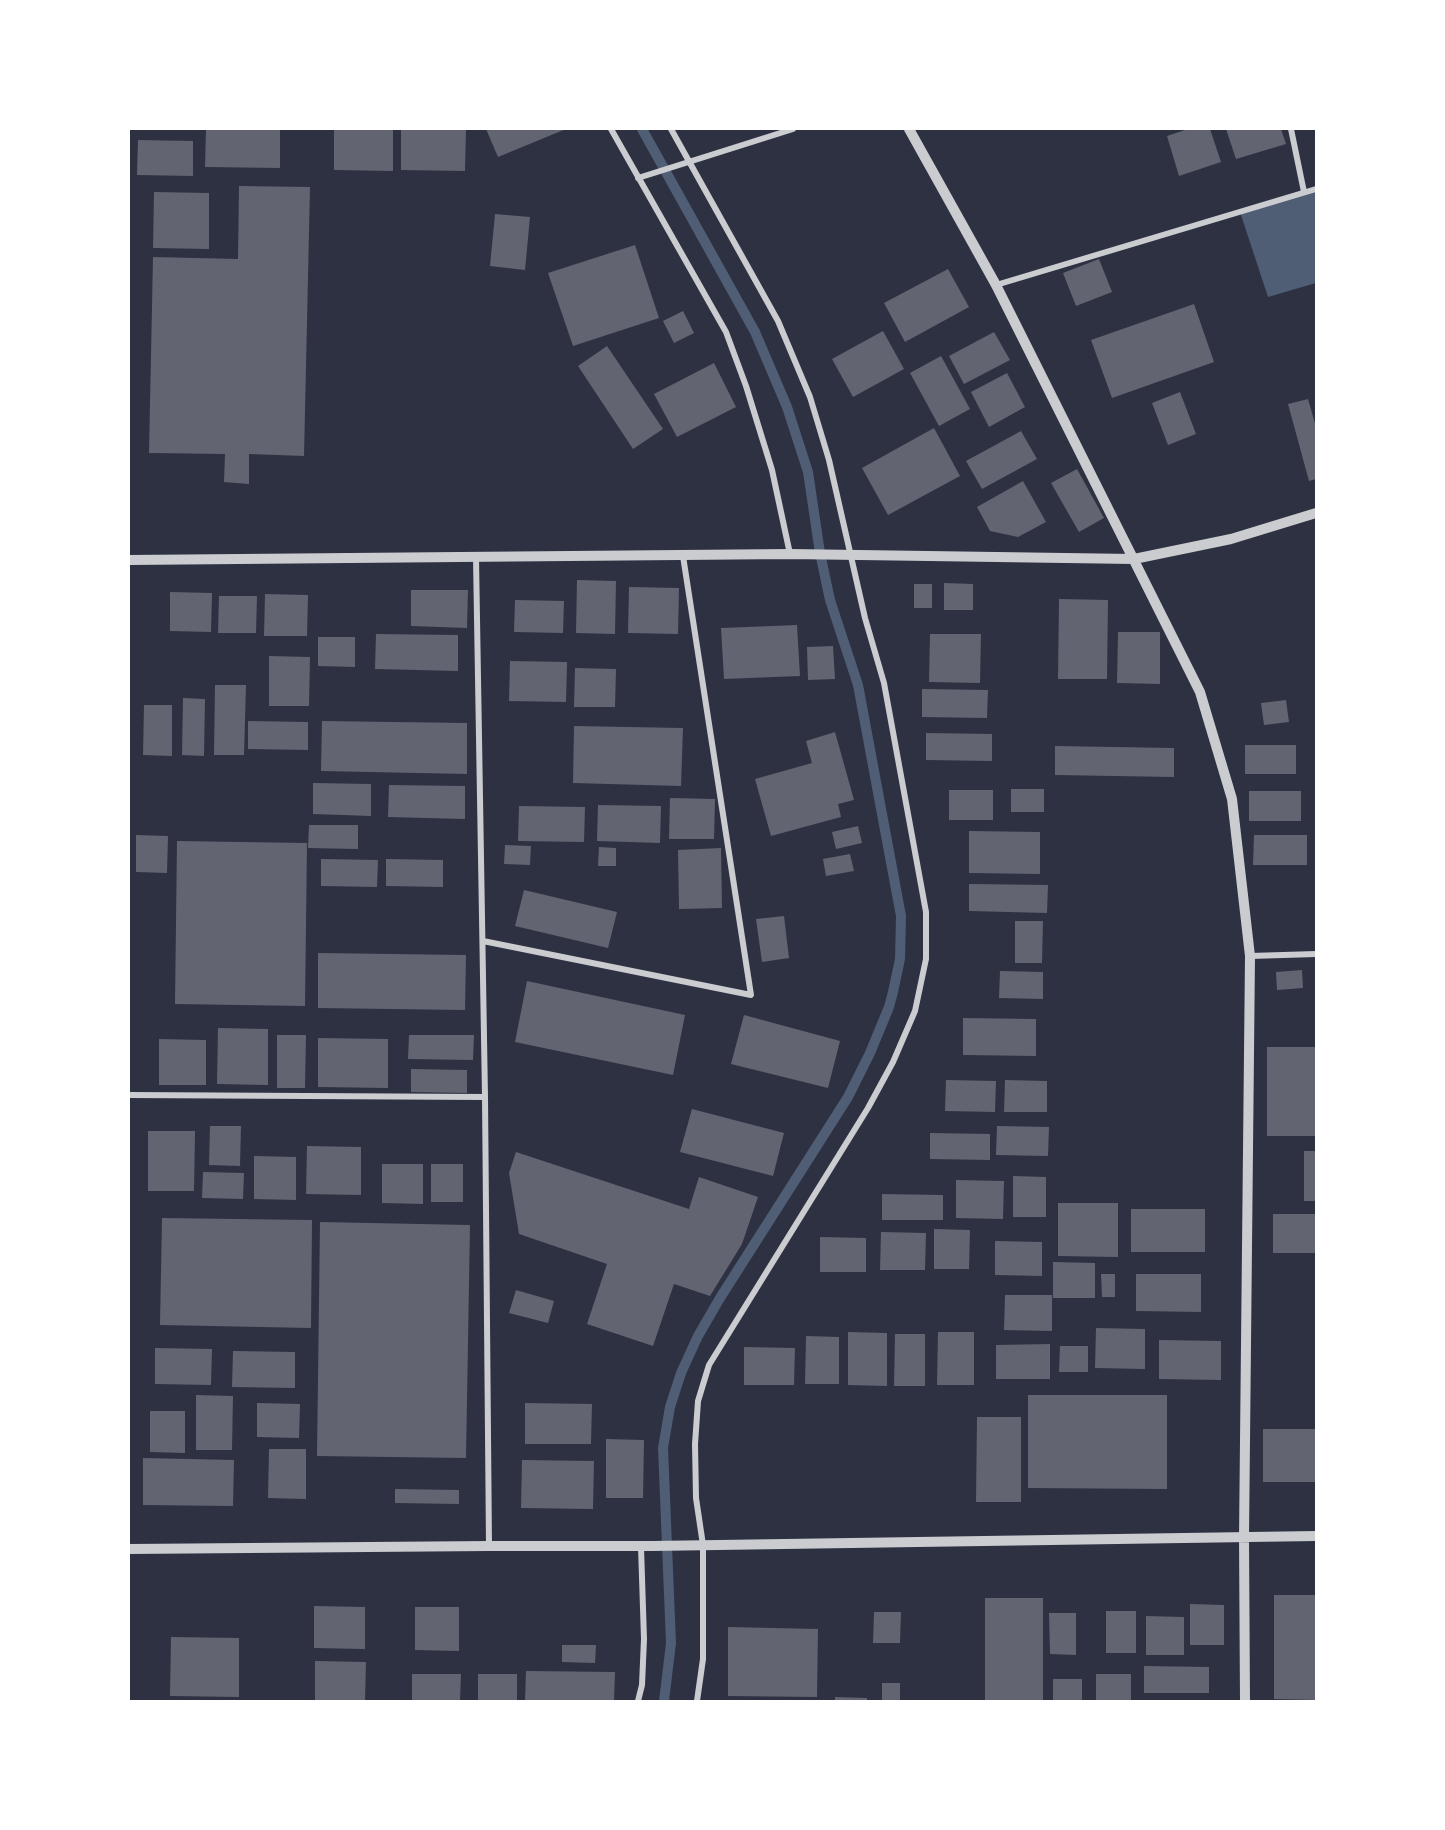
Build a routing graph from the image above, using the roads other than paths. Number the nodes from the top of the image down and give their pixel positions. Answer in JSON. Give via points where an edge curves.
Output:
{"nodes":[{"id":1,"x":611,"y":129,"type":"edge"},
{"id":2,"x":671,"y":129,"type":"edge"},
{"id":3,"x":793,"y":129,"type":"edge"},
{"id":4,"x":909,"y":129,"type":"edge"},
{"id":5,"x":1291,"y":129,"type":"edge"},
{"id":6,"x":688,"y":161,"type":"junction"},
{"id":7,"x":638,"y":178,"type":"junction"},
{"id":8,"x":1316,"y":189,"type":"edge"},
{"id":9,"x":1304,"y":192,"type":"junction"},
{"id":10,"x":996,"y":285,"type":"junction"},
{"id":11,"x":1316,"y":513,"type":"edge"},
{"id":12,"x":790,"y":554,"type":"junction"},
{"id":13,"x":846,"y":555,"type":"junction"},
{"id":14,"x":683,"y":556,"type":"junction"},
{"id":15,"x":476,"y":558,"type":"junction"},
{"id":16,"x":1134,"y":558,"type":"junction"},
{"id":17,"x":129,"y":560,"type":"edge"},
{"id":18,"x":483,"y":941,"type":"junction"},
{"id":19,"x":1316,"y":954,"type":"edge"},
{"id":20,"x":1250,"y":956,"type":"junction"},
{"id":21,"x":129,"y":1095,"type":"edge"},
{"id":22,"x":485,"y":1097,"type":"junction"},
{"id":23,"x":1316,"y":1536,"type":"edge"},
{"id":24,"x":1244,"y":1537,"type":"junction"},
{"id":25,"x":703,"y":1545,"type":"junction"},
{"id":26,"x":489,"y":1546,"type":"junction"},
{"id":27,"x":646,"y":1546,"type":"junction"},
{"id":28,"x":129,"y":1550,"type":"edge"},
{"id":29,"x":638,"y":1701,"type":"edge"},
{"id":30,"x":697,"y":1701,"type":"edge"},
{"id":31,"x":1245,"y":1701,"type":"edge"}],
"edges":[{"from":1,"to":7,"type":"street"},
{"from":2,"to":6,"type":"street"},
{"from":3,"to":6,"type":"street"},
{"from":4,"to":10,"type":"street"},
{"from":5,"to":9,"type":"street"},
{"from":6,"to":7,"type":"street"},
{"from":6,"to":13,"type":"street","via":[[778,321],[810,397],[829,460]]},
{"from":7,"to":12,"type":"street","via":[[726,332],[772,470]]},
{"from":8,"to":9,"type":"street"},
{"from":9,"to":10,"type":"street"},
{"from":10,"to":16,"type":"street"},
{"from":11,"to":16,"type":"street","via":[[1231,538]]},
{"from":12,"to":13,"type":"street"},
{"from":12,"to":14,"type":"street"},
{"from":13,"to":16,"type":"street"},
{"from":13,"to":25,"type":"street","via":[[884,683],[926,912],[926,959],[915,1011],[888,1071],[709,1365],[695,1422],[696,1498]]},
{"from":14,"to":15,"type":"street"},
{"from":14,"to":18,"type":"street","via":[[751,995]]},
{"from":15,"to":17,"type":"street"},
{"from":15,"to":18,"type":"street"},
{"from":16,"to":20,"type":"street","via":[[1200,692],[1232,799]]},
{"from":18,"to":22,"type":"street"},
{"from":19,"to":20,"type":"street"},
{"from":20,"to":24,"type":"street"},
{"from":21,"to":22,"type":"street"},
{"from":22,"to":26,"type":"street"},
{"from":23,"to":24,"type":"street"},
{"from":24,"to":25,"type":"street"},
{"from":24,"to":31,"type":"street"},
{"from":25,"to":27,"type":"street"},
{"from":25,"to":30,"type":"street","via":[[703,1659]]},
{"from":26,"to":27,"type":"street"},
{"from":26,"to":28,"type":"street"},
{"from":27,"to":29,"type":"street","via":[[645,1640]]}]}
